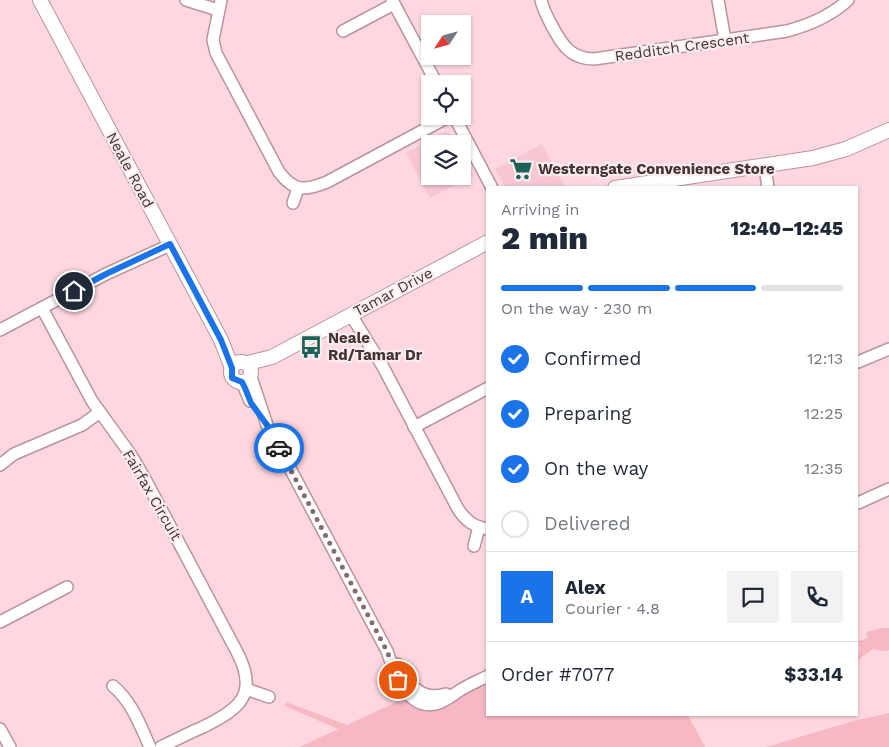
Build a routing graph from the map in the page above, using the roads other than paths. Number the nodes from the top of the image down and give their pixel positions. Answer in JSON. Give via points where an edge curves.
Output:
{"nodes":[{"id":1,"x":40,"y":0,"type":"edge"},
{"id":2,"x":186,"y":0,"type":"edge"},
{"id":3,"x":541,"y":0,"type":"edge"},
{"id":4,"x":718,"y":0,"type":"edge"},
{"id":5,"x":848,"y":0,"type":"edge"},
{"id":6,"x":393,"y":2,"type":"edge"},
{"id":7,"x":219,"y":5,"type":"edge"},
{"id":8,"x":343,"y":31,"type":"dead end"},
{"id":9,"x":725,"y":40,"type":"junction"},
{"id":10,"x":432,"y":75,"type":"edge"},
{"id":11,"x":433,"y":125,"type":"edge"},
{"id":12,"x":459,"y":125,"type":"edge"},
{"id":13,"x":889,"y":130,"type":"edge"},
{"id":14,"x":762,"y":166,"type":"junction"},
{"id":15,"x":491,"y":186,"type":"edge"},
{"id":16,"x":628,"y":186,"type":"edge"},
{"id":17,"x":762,"y":186,"type":"edge"},
{"id":18,"x":767,"y":186,"type":"edge"},
{"id":19,"x":298,"y":188,"type":"junction"},
{"id":20,"x":293,"y":203,"type":"dead end"},
{"id":21,"x":168,"y":241,"type":"junction"},
{"id":22,"x":486,"y":243,"type":"edge"},
{"id":23,"x":42,"y":308,"type":"junction"},
{"id":24,"x":354,"y":313,"type":"junction"},
{"id":25,"x":0,"y":330,"type":"edge"},
{"id":26,"x":889,"y":348,"type":"edge"},
{"id":27,"x":858,"y":362,"type":"edge"},
{"id":28,"x":244,"y":371,"type":"junction"},
{"id":29,"x":486,"y":389,"type":"edge"},
{"id":30,"x":100,"y":412,"type":"junction"},
{"id":31,"x":414,"y":427,"type":"junction"},
{"id":32,"x":0,"y":465,"type":"edge"},
{"id":33,"x":888,"y":493,"type":"edge"},
{"id":34,"x":858,"y":502,"type":"edge"},
{"id":35,"x":483,"y":528,"type":"edge"},
{"id":36,"x":474,"y":546,"type":"dead end"},
{"id":37,"x":67,"y":587,"type":"dead end"},
{"id":38,"x":0,"y":622,"type":"edge"},
{"id":39,"x":486,"y":677,"type":"edge"},
{"id":40,"x":113,"y":686,"type":"dead end"},
{"id":41,"x":246,"y":689,"type":"junction"},
{"id":42,"x":269,"y":697,"type":"dead end"},
{"id":43,"x":0,"y":729,"type":"edge"},
{"id":44,"x":10,"y":747,"type":"edge"},
{"id":45,"x":150,"y":747,"type":"edge"},
{"id":46,"x":161,"y":747,"type":"edge"}],
"edges":[{"from":1,"to":21,"type":"street","name":"Neale Road"},
{"from":2,"to":7,"type":"street"},
{"from":3,"to":9,"type":"street","name":"Redditch Crescent","via":[[562,44],[575,56],[585,59]]},
{"from":4,"to":9,"type":"street"},
{"from":5,"to":9,"type":"street","name":"Redditch Crescent","via":[[832,13],[802,27]]},
{"from":6,"to":8,"type":"street"},
{"from":6,"to":10,"type":"street"},
{"from":7,"to":19,"type":"street","via":[[213,40],[216,53],[279,172]]},
{"from":11,"to":19,"type":"street","via":[[327,182]]},
{"from":12,"to":15,"type":"street"},
{"from":13,"to":14,"type":"street","via":[[829,155]]},
{"from":14,"to":16,"type":"street"},
{"from":14,"to":17,"type":"street"},
{"from":14,"to":18,"type":"street"},
{"from":19,"to":20,"type":"street"},
{"from":21,"to":23,"type":"street"},
{"from":21,"to":28,"type":"street","name":"Neale Road","via":[[221,340]]},
{"from":22,"to":24,"type":"street","name":"Tamar Drive"},
{"from":23,"to":25,"type":"street"},
{"from":23,"to":30,"type":"street","name":"Fairfax Circuit"},
{"from":24,"to":28,"type":"street","name":"Tamar Drive"},
{"from":24,"to":31,"type":"street"},
{"from":26,"to":27,"type":"street"},
{"from":28,"to":39,"type":"street","name":"Neale Road","via":[[251,403],[267,425],[387,651],[418,696],[460,690]]},
{"from":29,"to":31,"type":"street"},
{"from":30,"to":32,"type":"street","via":[[82,425],[14,454]]},
{"from":30,"to":41,"type":"street","name":"Fairfax Circuit","via":[[140,471],[237,652],[246,672]]},
{"from":31,"to":35,"type":"street","via":[[458,509],[467,521]]},
{"from":33,"to":34,"type":"street"},
{"from":35,"to":36,"type":"street"},
{"from":37,"to":38,"type":"street"},
{"from":40,"to":45,"type":"street","via":[[130,705]]},
{"from":41,"to":42,"type":"street"},
{"from":41,"to":46,"type":"street","via":[[232,712]]},
{"from":43,"to":44,"type":"street"}]}
